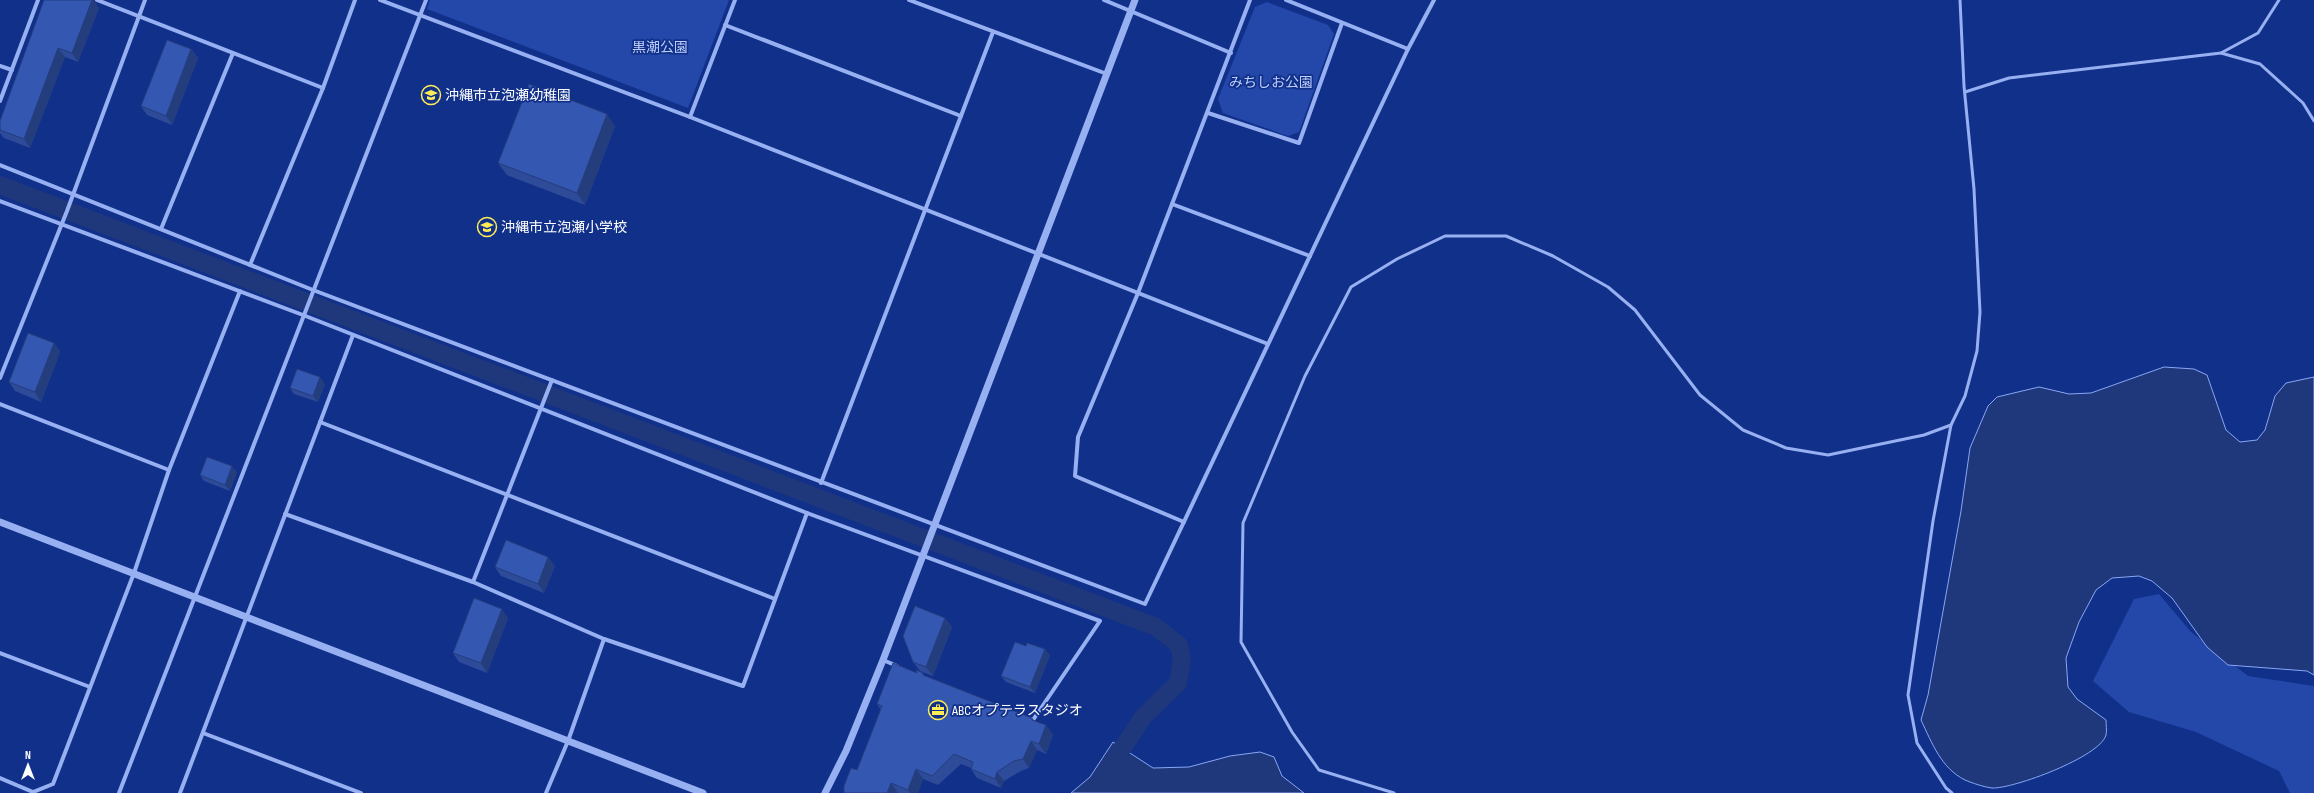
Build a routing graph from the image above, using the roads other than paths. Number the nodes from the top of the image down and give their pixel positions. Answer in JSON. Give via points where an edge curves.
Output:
{"nodes":[{"id":1,"x":38,"y":0,"type":"edge"},
{"id":2,"x":97,"y":0,"type":"edge"},
{"id":3,"x":145,"y":0,"type":"edge"},
{"id":4,"x":355,"y":0,"type":"edge"},
{"id":5,"x":380,"y":0,"type":"edge"},
{"id":6,"x":426,"y":0,"type":"edge"},
{"id":7,"x":735,"y":0,"type":"edge"},
{"id":8,"x":909,"y":0,"type":"edge"},
{"id":9,"x":1104,"y":0,"type":"edge"},
{"id":10,"x":1135,"y":0,"type":"edge"},
{"id":11,"x":1250,"y":0,"type":"edge"},
{"id":12,"x":1286,"y":0,"type":"edge"},
{"id":13,"x":1434,"y":0,"type":"edge"},
{"id":14,"x":1960,"y":0,"type":"edge"},
{"id":15,"x":2279,"y":0,"type":"edge"},
{"id":16,"x":1131,"y":10,"type":"junction"},
{"id":17,"x":140,"y":16,"type":"junction"},
{"id":18,"x":420,"y":17,"type":"junction"},
{"id":19,"x":1342,"y":23,"type":"junction"},
{"id":20,"x":725,"y":25,"type":"junction"},
{"id":21,"x":993,"y":32,"type":"junction"},
{"id":22,"x":1408,"y":49,"type":"junction"},
{"id":23,"x":232,"y":53,"type":"junction"},
{"id":24,"x":1230,"y":53,"type":"junction"},
{"id":25,"x":2221,"y":53,"type":"junction"},
{"id":26,"x":0,"y":66,"type":"edge"},
{"id":27,"x":12,"y":70,"type":"junction"},
{"id":28,"x":1106,"y":74,"type":"junction"},
{"id":29,"x":323,"y":88,"type":"junction"},
{"id":30,"x":1965,"y":92,"type":"junction"},
{"id":31,"x":0,"y":101,"type":"edge"},
{"id":32,"x":1208,"y":112,"type":"junction"},
{"id":33,"x":961,"y":116,"type":"junction"},
{"id":34,"x":690,"y":117,"type":"junction"},
{"id":35,"x":2314,"y":121,"type":"edge"},
{"id":36,"x":0,"y":165,"type":"edge"},
{"id":37,"x":72,"y":194,"type":"junction"},
{"id":38,"x":0,"y":201,"type":"edge"},
{"id":39,"x":1172,"y":204,"type":"junction"},
{"id":40,"x":925,"y":210,"type":"junction"},
{"id":41,"x":60,"y":224,"type":"junction"},
{"id":42,"x":161,"y":229,"type":"junction"},
{"id":43,"x":1038,"y":254,"type":"junction"},
{"id":44,"x":1310,"y":256,"type":"junction"},
{"id":45,"x":250,"y":265,"type":"junction"},
{"id":46,"x":313,"y":290,"type":"junction"},
{"id":47,"x":240,"y":291,"type":"junction"},
{"id":48,"x":1138,"y":293,"type":"junction"},
{"id":49,"x":303,"y":315,"type":"junction"},
{"id":50,"x":353,"y":335,"type":"junction"},
{"id":51,"x":1268,"y":344,"type":"junction"},
{"id":52,"x":0,"y":378,"type":"edge"},
{"id":53,"x":552,"y":380,"type":"junction"},
{"id":54,"x":0,"y":404,"type":"edge"},
{"id":55,"x":540,"y":408,"type":"junction"},
{"id":56,"x":320,"y":422,"type":"junction"},
{"id":57,"x":1951,"y":425,"type":"junction"},
{"id":58,"x":169,"y":470,"type":"junction"},
{"id":59,"x":821,"y":482,"type":"junction"},
{"id":60,"x":507,"y":495,"type":"junction"},
{"id":61,"x":807,"y":513,"type":"junction"},
{"id":62,"x":285,"y":514,"type":"junction"},
{"id":63,"x":0,"y":522,"type":"edge"},
{"id":64,"x":1184,"y":522,"type":"junction"},
{"id":65,"x":933,"y":528,"type":"junction"},
{"id":66,"x":922,"y":556,"type":"junction"},
{"id":67,"x":134,"y":573,"type":"junction"},
{"id":68,"x":473,"y":582,"type":"junction"},
{"id":69,"x":194,"y":597,"type":"junction"},
{"id":70,"x":775,"y":599,"type":"junction"},
{"id":71,"x":247,"y":617,"type":"junction"},
{"id":72,"x":604,"y":639,"type":"junction"},
{"id":73,"x":0,"y":653,"type":"edge"},
{"id":74,"x":883,"y":660,"type":"junction"},
{"id":75,"x":902,"y":668,"type":"edge"},
{"id":76,"x":90,"y":687,"type":"junction"},
{"id":77,"x":1026,"y":717,"type":"edge"},
{"id":78,"x":203,"y":732,"type":"junction"},
{"id":79,"x":568,"y":741,"type":"junction"},
{"id":80,"x":0,"y":778,"type":"edge"},
{"id":81,"x":119,"y":793,"type":"edge"},
{"id":82,"x":180,"y":793,"type":"edge"},
{"id":83,"x":361,"y":793,"type":"edge"},
{"id":84,"x":546,"y":793,"type":"edge"},
{"id":85,"x":703,"y":793,"type":"edge"},
{"id":86,"x":825,"y":793,"type":"edge"},
{"id":87,"x":1394,"y":793,"type":"edge"},
{"id":88,"x":1952,"y":793,"type":"edge"}],
"edges":[{"from":1,"to":27,"type":"street"},
{"from":2,"to":17,"type":"street"},
{"from":3,"to":17,"type":"street"},
{"from":4,"to":29,"type":"street"},
{"from":5,"to":18,"type":"street"},
{"from":6,"to":18,"type":"street"},
{"from":7,"to":20,"type":"street"},
{"from":8,"to":21,"type":"street"},
{"from":9,"to":16,"type":"street"},
{"from":10,"to":16,"type":"street"},
{"from":11,"to":24,"type":"street"},
{"from":12,"to":19,"type":"street"},
{"from":13,"to":22,"type":"street"},
{"from":14,"to":30,"type":"lane"},
{"from":15,"to":25,"type":"lane","via":[[2258,34]]},
{"from":16,"to":24,"type":"street"},
{"from":16,"to":28,"type":"street"},
{"from":17,"to":23,"type":"street"},
{"from":17,"to":37,"type":"street"},
{"from":18,"to":34,"type":"street"},
{"from":18,"to":46,"type":"street"},
{"from":19,"to":22,"type":"street"},
{"from":19,"to":32,"type":"street","via":[[1299,143]]},
{"from":20,"to":33,"type":"street"},
{"from":20,"to":34,"type":"street"},
{"from":21,"to":28,"type":"street"},
{"from":21,"to":33,"type":"street"},
{"from":22,"to":44,"type":"street"},
{"from":23,"to":29,"type":"street"},
{"from":23,"to":42,"type":"street"},
{"from":24,"to":32,"type":"street"},
{"from":25,"to":30,"type":"lane","via":[[2008,78]]},
{"from":25,"to":35,"type":"lane","via":[[2260,64],[2303,103]]},
{"from":26,"to":27,"type":"street"},
{"from":27,"to":31,"type":"street"},
{"from":28,"to":43,"type":"street"},
{"from":29,"to":45,"type":"street"},
{"from":30,"to":57,"type":"lane","via":[[1974,189],[1980,312],[1977,351],[1965,396]]},
{"from":32,"to":39,"type":"street"},
{"from":33,"to":40,"type":"street"},
{"from":34,"to":40,"type":"street"},
{"from":36,"to":37,"type":"street"},
{"from":37,"to":41,"type":"street"},
{"from":37,"to":42,"type":"street"},
{"from":38,"to":41,"type":"street"},
{"from":39,"to":44,"type":"street"},
{"from":39,"to":48,"type":"street"},
{"from":40,"to":43,"type":"street"},
{"from":40,"to":59,"type":"street"},
{"from":41,"to":47,"type":"street"},
{"from":41,"to":52,"type":"street"},
{"from":42,"to":45,"type":"street"},
{"from":43,"to":48,"type":"street"},
{"from":43,"to":65,"type":"street"},
{"from":44,"to":51,"type":"street"},
{"from":45,"to":46,"type":"street"},
{"from":46,"to":49,"type":"street"},
{"from":46,"to":53,"type":"street"},
{"from":47,"to":49,"type":"street"},
{"from":47,"to":58,"type":"street"},
{"from":48,"to":51,"type":"street"},
{"from":48,"to":64,"type":"street","via":[[1078,437],[1075,476]]},
{"from":49,"to":50,"type":"street"},
{"from":49,"to":69,"type":"street"},
{"from":50,"to":55,"type":"street"},
{"from":50,"to":56,"type":"street"},
{"from":51,"to":64,"type":"street"},
{"from":53,"to":55,"type":"street"},
{"from":53,"to":59,"type":"street"},
{"from":54,"to":58,"type":"street"},
{"from":55,"to":60,"type":"street"},
{"from":55,"to":61,"type":"street"},
{"from":56,"to":60,"type":"street"},
{"from":56,"to":62,"type":"street"},
{"from":57,"to":87,"type":"lane","via":[[1924,435],[1828,455],[1786,448],[1743,430],[1700,395],[1635,310],[1608,287],[1553,256],[1506,236],[1445,236],[1397,259],[1351,287],[1305,376],[1243,523],[1241,642],[1292,732],[1319,770]]},
{"from":57,"to":88,"type":"lane","via":[[1932,521],[1908,695],[1917,743],[1946,788]]},
{"from":58,"to":67,"type":"street"},
{"from":59,"to":65,"type":"street"},
{"from":60,"to":68,"type":"street"},
{"from":60,"to":70,"type":"street"},
{"from":61,"to":66,"type":"street"},
{"from":61,"to":70,"type":"street"},
{"from":62,"to":68,"type":"street"},
{"from":62,"to":71,"type":"street"},
{"from":63,"to":67,"type":"street"},
{"from":64,"to":65,"type":"street","via":[[1145,604]]},
{"from":65,"to":66,"type":"street"},
{"from":66,"to":74,"type":"street"},
{"from":66,"to":77,"type":"street","via":[[1100,621],[1033,720]]},
{"from":67,"to":69,"type":"street"},
{"from":67,"to":76,"type":"street"},
{"from":68,"to":72,"type":"street"},
{"from":69,"to":71,"type":"street"},
{"from":69,"to":81,"type":"street"},
{"from":70,"to":72,"type":"street","via":[[743,686]]},
{"from":71,"to":78,"type":"street"},
{"from":71,"to":79,"type":"street"},
{"from":72,"to":79,"type":"street"},
{"from":73,"to":76,"type":"street"},
{"from":74,"to":75,"type":"street"},
{"from":74,"to":86,"type":"street","via":[[846,751]]},
{"from":76,"to":80,"type":"street","via":[[53,784],[33,792]]},
{"from":78,"to":82,"type":"street"},
{"from":78,"to":83,"type":"street"},
{"from":79,"to":84,"type":"street"},
{"from":79,"to":85,"type":"street"}]}
